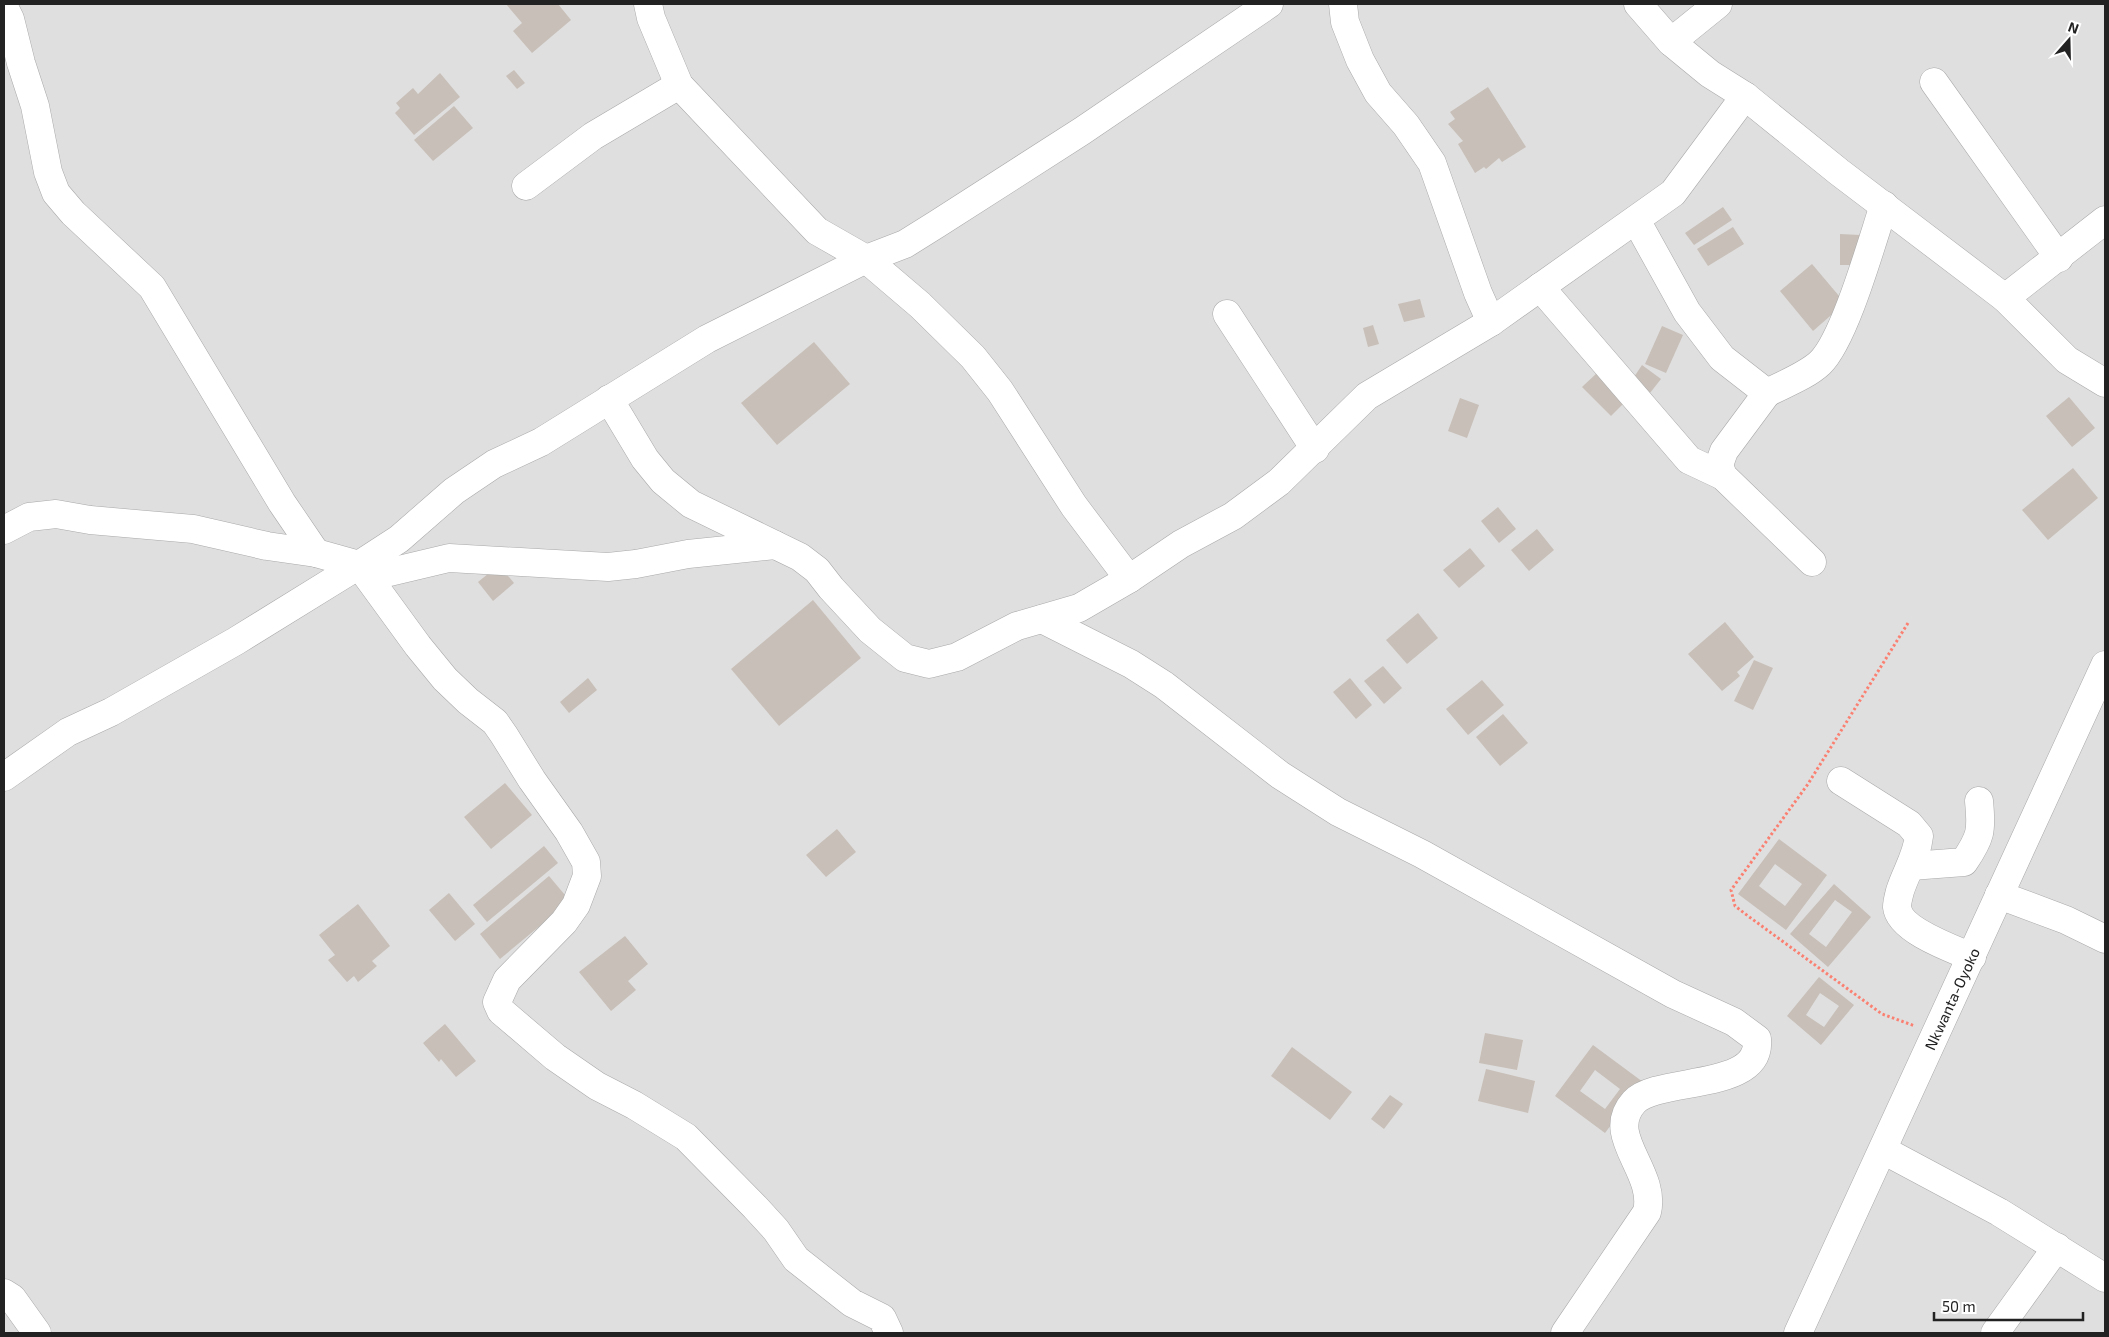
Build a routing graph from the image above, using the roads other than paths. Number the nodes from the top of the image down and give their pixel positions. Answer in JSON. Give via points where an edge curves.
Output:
{"nodes":[{"id":1,"x":648,"y":4,"type":"edge"},
{"id":2,"x":1269,"y":4,"type":"edge"},
{"id":3,"x":1343,"y":4,"type":"edge"},
{"id":4,"x":1638,"y":4,"type":"edge"},
{"id":5,"x":1718,"y":4,"type":"edge"},
{"id":6,"x":4,"y":7,"type":"edge"},
{"id":7,"x":1671,"y":42,"type":"junction"},
{"id":8,"x":1934,"y":82,"type":"dead end"},
{"id":9,"x":679,"y":85,"type":"junction"},
{"id":10,"x":1745,"y":96,"type":"junction"},
{"id":11,"x":526,"y":186,"type":"dead end"},
{"id":12,"x":1884,"y":205,"type":"junction"},
{"id":13,"x":1636,"y":220,"type":"junction"},
{"id":14,"x":2105,"y":220,"type":"edge"},
{"id":15,"x":2059,"y":258,"type":"junction"},
{"id":16,"x":866,"y":259,"type":"junction"},
{"id":17,"x":1540,"y":288,"type":"junction"},
{"id":18,"x":2005,"y":298,"type":"junction"},
{"id":19,"x":1227,"y":314,"type":"dead end"},
{"id":20,"x":1491,"y":322,"type":"junction"},
{"id":21,"x":2105,"y":383,"type":"edge"},
{"id":22,"x":1767,"y":393,"type":"junction"},
{"id":23,"x":609,"y":399,"type":"junction"},
{"id":24,"x":1315,"y":449,"type":"junction"},
{"id":25,"x":1723,"y":476,"type":"junction"},
{"id":26,"x":4,"y":530,"type":"edge"},
{"id":27,"x":775,"y":545,"type":"junction"},
{"id":28,"x":316,"y":552,"type":"junction"},
{"id":29,"x":1812,"y":562,"type":"dead end"},
{"id":30,"x":364,"y":571,"type":"junction"},
{"id":31,"x":1129,"y":579,"type":"junction"},
{"id":32,"x":1042,"y":619,"type":"junction"},
{"id":33,"x":2105,"y":665,"type":"edge"},
{"id":34,"x":4,"y":777,"type":"edge"},
{"id":35,"x":1841,"y":781,"type":"dead end"},
{"id":36,"x":1979,"y":801,"type":"dead end"},
{"id":37,"x":1911,"y":866,"type":"junction"},
{"id":38,"x":1999,"y":895,"type":"junction"},
{"id":39,"x":2105,"y":939,"type":"edge"},
{"id":40,"x":1972,"y":958,"type":"junction"},
{"id":41,"x":1883,"y":1150,"type":"junction"},
{"id":42,"x":2057,"y":1246,"type":"junction"},
{"id":43,"x":2105,"y":1278,"type":"edge"},
{"id":44,"x":4,"y":1293,"type":"edge"},
{"id":45,"x":37,"y":1333,"type":"edge"},
{"id":46,"x":888,"y":1333,"type":"edge"},
{"id":47,"x":1566,"y":1333,"type":"edge"},
{"id":48,"x":1798,"y":1333,"type":"edge"},
{"id":49,"x":1995,"y":1333,"type":"edge"}],
"edges":[{"from":1,"to":9,"type":"street"},
{"from":2,"to":16,"type":"street","via":[[1082,131],[937,224],[905,244]]},
{"from":3,"to":20,"type":"street","via":[[1345,22],[1360,60],[1378,92],[1432,163]]},
{"from":4,"to":7,"type":"street"},
{"from":5,"to":7,"type":"street"},
{"from":6,"to":28,"type":"street","via":[[35,106],[48,172],[56,193],[152,287],[282,503]]},
{"from":7,"to":10,"type":"street","via":[[1710,74]]},
{"from":8,"to":15,"type":"street"},
{"from":9,"to":11,"type":"street","via":[[593,136]]},
{"from":9,"to":16,"type":"street","via":[[817,231]]},
{"from":10,"to":12,"type":"street"},
{"from":10,"to":13,"type":"street","via":[[1673,193]]},
{"from":12,"to":18,"type":"street"},
{"from":12,"to":22,"type":"street","via":[[1829,352],[1812,369]]},
{"from":13,"to":17,"type":"street"},
{"from":13,"to":22,"type":"street","via":[[1687,312],[1722,358]]},
{"from":14,"to":15,"type":"street"},
{"from":15,"to":18,"type":"street"},
{"from":16,"to":23,"type":"street","via":[[707,339]]},
{"from":16,"to":31,"type":"street","via":[[920,305],[973,357],[1000,390],[1074,506]]},
{"from":17,"to":20,"type":"street"},
{"from":17,"to":25,"type":"street","via":[[1689,460]]},
{"from":18,"to":21,"type":"street","via":[[2067,360]]},
{"from":19,"to":24,"type":"street"},
{"from":20,"to":24,"type":"street","via":[[1366,396]]},
{"from":22,"to":25,"type":"street","via":[[1724,451],[1720,465]]},
{"from":23,"to":27,"type":"street","via":[[645,459],[663,481],[691,504]]},
{"from":23,"to":30,"type":"street","via":[[540,442],[494,464],[454,491]]},
{"from":24,"to":31,"type":"street","via":[[1279,482],[1233,516],[1181,544]]},
{"from":25,"to":29,"type":"street"},
{"from":26,"to":28,"type":"street","via":[[29,517],[56,514],[192,529],[267,546]]},
{"from":27,"to":30,"type":"street","via":[[608,566],[449,558]]},
{"from":27,"to":32,"type":"street","via":[[817,570],[870,630],[905,658],[929,664],[957,657],[1017,626]]},
{"from":28,"to":30,"type":"street"},
{"from":30,"to":34,"type":"street","via":[[111,712],[68,732]]},
{"from":30,"to":46,"type":"street","via":[[446,679],[468,702],[495,722],[586,862],[587,876],[576,905],[564,922],[507,980],[497,1002],[501,1012],[548,1052],[590,1081],[686,1137],[765,1219],[796,1259],[852,1303],[882,1318]]},
{"from":31,"to":32,"type":"street","via":[[1079,608]]},
{"from":32,"to":47,"type":"street","via":[[1131,664],[1164,685],[1280,775],[1338,812],[1422,854],[1673,994],[1734,1022],[1758,1040],[1754,1058],[1732,1073],[1651,1093],[1635,1101],[1626,1112],[1622,1124],[1648,1188],[1647,1212]]},
{"from":33,"to":38,"type":"street","name":"Nkwanta-Oyoko"},
{"from":35,"to":37,"type":"street","via":[[1909,824],[1919,836]]},
{"from":36,"to":37,"type":"street","via":[[1979,840],[1964,862]]},
{"from":37,"to":40,"type":"street","via":[[1900,891],[1897,907],[1901,918],[1920,934]]},
{"from":38,"to":39,"type":"street","via":[[2066,920]]},
{"from":38,"to":40,"type":"street","name":"Nkwanta-Oyoko"},
{"from":40,"to":41,"type":"street","name":"Nkwanta-Oyoko"},
{"from":41,"to":42,"type":"street"},
{"from":41,"to":48,"type":"street","name":"Nkwanta-Oyoko"},
{"from":42,"to":43,"type":"street"},
{"from":42,"to":49,"type":"street"},
{"from":44,"to":45,"type":"street","via":[[12,1298]]}]}
